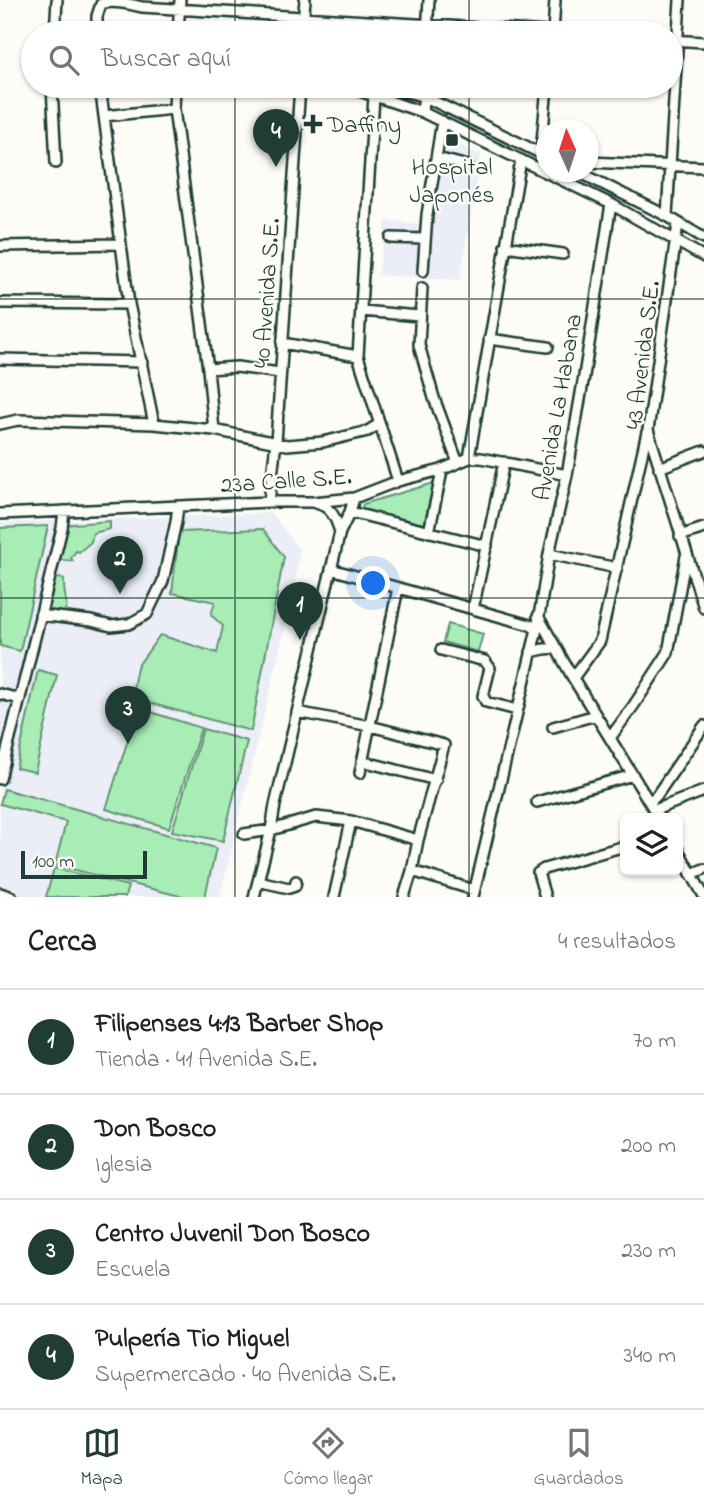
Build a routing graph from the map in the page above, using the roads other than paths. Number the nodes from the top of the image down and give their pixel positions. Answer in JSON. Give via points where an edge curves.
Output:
{"nodes":[{"id":1,"x":57,"y":0,"type":"edge"},
{"id":2,"x":305,"y":0,"type":"edge"},
{"id":3,"x":429,"y":0,"type":"edge"},
{"id":4,"x":555,"y":0,"type":"edge"},
{"id":5,"x":680,"y":0,"type":"edge"},
{"id":6,"x":111,"y":1,"type":"edge"},
{"id":7,"x":180,"y":4,"type":"edge"},
{"id":8,"x":303,"y":17,"type":"junction"},
{"id":9,"x":55,"y":21,"type":"edge"},
{"id":10,"x":97,"y":21,"type":"edge"},
{"id":11,"x":303,"y":21,"type":"edge"},
{"id":12,"x":344,"y":21,"type":"edge"},
{"id":13,"x":428,"y":21,"type":"edge"},
{"id":14,"x":554,"y":21,"type":"edge"},
{"id":15,"x":677,"y":21,"type":"edge"},
{"id":16,"x":683,"y":41,"type":"edge"},
{"id":17,"x":704,"y":42,"type":"edge"},
{"id":18,"x":53,"y":98,"type":"edge"},
{"id":19,"x":102,"y":98,"type":"edge"},
{"id":20,"x":174,"y":98,"type":"edge"},
{"id":21,"x":299,"y":98,"type":"edge"},
{"id":22,"x":374,"y":98,"type":"edge"},
{"id":23,"x":380,"y":98,"type":"edge"},
{"id":24,"x":425,"y":98,"type":"edge"},
{"id":25,"x":427,"y":98,"type":"edge"},
{"id":26,"x":546,"y":98,"type":"edge"},
{"id":27,"x":673,"y":98,"type":"edge"},
{"id":28,"x":174,"y":109,"type":"junction"},
{"id":29,"x":422,"y":112,"type":"junction"},
{"id":30,"x":104,"y":116,"type":"junction"},
{"id":31,"x":544,"y":119,"type":"edge"},
{"id":32,"x":442,"y":121,"type":"junction"},
{"id":33,"x":536,"y":137,"type":"edge"},
{"id":34,"x":524,"y":144,"type":"junction"},
{"id":35,"x":536,"y":150,"type":"edge"},
{"id":36,"x":437,"y":158,"type":"junction"},
{"id":37,"x":521,"y":160,"type":"junction"},
{"id":38,"x":599,"y":162,"type":"edge"},
{"id":39,"x":56,"y":163,"type":"dead end"},
{"id":40,"x":671,"y":165,"type":"junction"},
{"id":41,"x":468,"y":166,"type":"dead end"},
{"id":42,"x":704,"y":167,"type":"edge"},
{"id":43,"x":599,"y":182,"type":"edge"},
{"id":44,"x":611,"y":204,"type":"junction"},
{"id":45,"x":667,"y":216,"type":"junction"},
{"id":46,"x":678,"y":224,"type":"junction"},
{"id":47,"x":391,"y":237,"type":"dead end"},
{"id":48,"x":704,"y":238,"type":"edge"},
{"id":49,"x":424,"y":239,"type":"junction"},
{"id":50,"x":676,"y":240,"type":"junction"},
{"id":51,"x":120,"y":244,"type":"junction"},
{"id":52,"x":0,"y":246,"type":"edge"},
{"id":53,"x":505,"y":246,"type":"junction"},
{"id":54,"x":563,"y":254,"type":"dead end"},
{"id":55,"x":704,"y":257,"type":"edge"},
{"id":56,"x":423,"y":271,"type":"dead end"},
{"id":57,"x":422,"y":288,"type":"dead end"},
{"id":58,"x":0,"y":303,"type":"edge"},
{"id":59,"x":129,"y":304,"type":"junction"},
{"id":60,"x":361,"y":311,"type":"junction"},
{"id":61,"x":419,"y":316,"type":"junction"},
{"id":62,"x":489,"y":339,"type":"junction"},
{"id":63,"x":282,"y":343,"type":"junction"},
{"id":64,"x":548,"y":347,"type":"dead end"},
{"id":65,"x":358,"y":356,"type":"junction"},
{"id":66,"x":0,"y":359,"type":"edge"},
{"id":67,"x":142,"y":362,"type":"junction"},
{"id":68,"x":208,"y":369,"type":"junction"},
{"id":69,"x":280,"y":373,"type":"junction"},
{"id":70,"x":0,"y":424,"type":"edge"},
{"id":71,"x":154,"y":424,"type":"junction"},
{"id":72,"x":379,"y":424,"type":"junction"},
{"id":73,"x":214,"y":430,"type":"junction"},
{"id":74,"x":648,"y":430,"type":"junction"},
{"id":75,"x":276,"y":442,"type":"junction"},
{"id":76,"x":704,"y":451,"type":"edge"},
{"id":77,"x":469,"y":458,"type":"junction"},
{"id":78,"x":504,"y":462,"type":"junction"},
{"id":79,"x":458,"y":463,"type":"junction"},
{"id":80,"x":659,"y":468,"type":"junction"},
{"id":81,"x":441,"y":470,"type":"junction"},
{"id":82,"x":566,"y":475,"type":"junction"},
{"id":83,"x":398,"y":481,"type":"junction"},
{"id":84,"x":354,"y":498,"type":"junction"},
{"id":85,"x":269,"y":502,"type":"junction"},
{"id":86,"x":313,"y":502,"type":"junction"},
{"id":87,"x":178,"y":506,"type":"junction"},
{"id":88,"x":64,"y":511,"type":"junction"},
{"id":89,"x":350,"y":512,"type":"junction"},
{"id":90,"x":0,"y":514,"type":"edge"},
{"id":91,"x":704,"y":528,"type":"edge"},
{"id":92,"x":340,"y":532,"type":"junction"},
{"id":93,"x":429,"y":532,"type":"junction"},
{"id":94,"x":680,"y":536,"type":"junction"},
{"id":95,"x":487,"y":547,"type":"junction"},
{"id":96,"x":549,"y":554,"type":"junction"},
{"id":97,"x":686,"y":555,"type":"junction"},
{"id":98,"x":617,"y":568,"type":"junction"},
{"id":99,"x":331,"y":569,"type":"junction"},
{"id":100,"x":398,"y":588,"type":"junction"},
{"id":101,"x":704,"y":608,"type":"edge"},
{"id":102,"x":473,"y":609,"type":"junction"},
{"id":103,"x":40,"y":615,"type":"junction"},
{"id":104,"x":538,"y":616,"type":"junction"},
{"id":105,"x":537,"y":629,"type":"junction"},
{"id":106,"x":556,"y":648,"type":"junction"},
{"id":107,"x":440,"y":650,"type":"dead end"},
{"id":108,"x":531,"y":652,"type":"junction"},
{"id":109,"x":573,"y":678,"type":"junction"},
{"id":110,"x":0,"y":694,"type":"edge"},
{"id":111,"x":20,"y":699,"type":"junction"},
{"id":112,"x":517,"y":710,"type":"junction"},
{"id":113,"x":297,"y":712,"type":"junction"},
{"id":114,"x":596,"y":715,"type":"junction"},
{"id":115,"x":370,"y":726,"type":"junction"},
{"id":116,"x":704,"y":726,"type":"edge"},
{"id":117,"x":553,"y":727,"type":"dead end"},
{"id":118,"x":610,"y":738,"type":"junction"},
{"id":119,"x":362,"y":761,"type":"junction"},
{"id":120,"x":360,"y":773,"type":"dead end"},
{"id":121,"x":633,"y":775,"type":"junction"},
{"id":122,"x":0,"y":779,"type":"edge"},
{"id":123,"x":436,"y":780,"type":"junction"},
{"id":124,"x":704,"y":791,"type":"edge"},
{"id":125,"x":537,"y":802,"type":"dead end"},
{"id":126,"x":655,"y":810,"type":"edge"},
{"id":127,"x":351,"y":821,"type":"junction"},
{"id":128,"x":271,"y":830,"type":"junction"},
{"id":129,"x":244,"y":834,"type":"dead end"},
{"id":130,"x":418,"y":840,"type":"junction"},
{"id":131,"x":620,"y":847,"type":"edge"},
{"id":132,"x":683,"y":859,"type":"edge"},
{"id":133,"x":704,"y":869,"type":"edge"},
{"id":134,"x":412,"y":871,"type":"junction"},
{"id":135,"x":691,"y":874,"type":"junction"},
{"id":136,"x":258,"y":881,"type":"junction"},
{"id":137,"x":296,"y":881,"type":"dead end"},
{"id":138,"x":0,"y":893,"type":"edge"},
{"id":139,"x":474,"y":893,"type":"edge"},
{"id":140,"x":704,"y":896,"type":"edge"},
{"id":141,"x":12,"y":897,"type":"edge"},
{"id":142,"x":254,"y":897,"type":"edge"},
{"id":143,"x":334,"y":897,"type":"edge"},
{"id":144,"x":404,"y":897,"type":"edge"},
{"id":145,"x":545,"y":897,"type":"edge"}],
"edges":[{"from":1,"to":9,"type":"street"},
{"from":2,"to":8,"type":"street"},
{"from":3,"to":13,"type":"street"},
{"from":4,"to":14,"type":"street"},
{"from":5,"to":15,"type":"street"},
{"from":6,"to":7,"type":"street","via":[[142,7]]},
{"from":6,"to":10,"type":"street","via":[[100,4]]},
{"from":7,"to":8,"type":"street"},
{"from":8,"to":11,"type":"street"},
{"from":8,"to":12,"type":"street"},
{"from":16,"to":17,"type":"street"},
{"from":18,"to":39,"type":"street"},
{"from":19,"to":30,"type":"street"},
{"from":20,"to":28,"type":"street"},
{"from":21,"to":63,"type":"street","name":"40 Avenida S.E."},
{"from":22,"to":60,"type":"street"},
{"from":23,"to":29,"type":"street"},
{"from":24,"to":29,"type":"street"},
{"from":25,"to":34,"type":"street"},
{"from":26,"to":31,"type":"street"},
{"from":27,"to":40,"type":"street"},
{"from":28,"to":30,"type":"street"},
{"from":28,"to":68,"type":"street"},
{"from":29,"to":32,"type":"street"},
{"from":30,"to":51,"type":"street"},
{"from":32,"to":36,"type":"street"},
{"from":32,"to":37,"type":"street"},
{"from":33,"to":34,"type":"street"},
{"from":34,"to":35,"type":"street"},
{"from":36,"to":41,"type":"street"},
{"from":36,"to":49,"type":"street"},
{"from":37,"to":44,"type":"street"},
{"from":37,"to":53,"type":"street"},
{"from":38,"to":40,"type":"street"},
{"from":40,"to":42,"type":"street"},
{"from":40,"to":45,"type":"street"},
{"from":43,"to":45,"type":"street"},
{"from":44,"to":50,"type":"street"},
{"from":44,"to":82,"type":"street","name":"Avenida La Habana"},
{"from":45,"to":46,"type":"street"},
{"from":46,"to":48,"type":"street"},
{"from":46,"to":50,"type":"street","name":"43 Avenida S.E."},
{"from":47,"to":49,"type":"street"},
{"from":49,"to":56,"type":"street"},
{"from":50,"to":55,"type":"street"},
{"from":50,"to":74,"type":"street","name":"43 Avenida S.E."},
{"from":51,"to":52,"type":"street"},
{"from":51,"to":59,"type":"street"},
{"from":53,"to":54,"type":"street"},
{"from":53,"to":62,"type":"street"},
{"from":57,"to":61,"type":"street"},
{"from":58,"to":59,"type":"street"},
{"from":59,"to":67,"type":"street"},
{"from":60,"to":61,"type":"street"},
{"from":60,"to":65,"type":"street"},
{"from":61,"to":79,"type":"street","via":[[419,345]]},
{"from":62,"to":64,"type":"street"},
{"from":62,"to":77,"type":"street"},
{"from":63,"to":65,"type":"street"},
{"from":63,"to":69,"type":"street","name":"40 Avenida S.E."},
{"from":65,"to":72,"type":"street"},
{"from":66,"to":67,"type":"street"},
{"from":67,"to":71,"type":"street"},
{"from":68,"to":69,"type":"street"},
{"from":68,"to":73,"type":"street"},
{"from":69,"to":75,"type":"street","name":"40 Avenida S.E."},
{"from":70,"to":71,"type":"street","via":[[18,420]]},
{"from":71,"to":73,"type":"street"},
{"from":72,"to":75,"type":"street","via":[[323,442]]},
{"from":72,"to":83,"type":"street"},
{"from":73,"to":75,"type":"street"},
{"from":74,"to":80,"type":"street","name":"43 Avenida S.E."},
{"from":74,"to":98,"type":"street"},
{"from":75,"to":85,"type":"street","name":"40 Avenida S.E."},
{"from":76,"to":80,"type":"street"},
{"from":77,"to":78,"type":"street"},
{"from":77,"to":79,"type":"street","name":"23a Calle S.E."},
{"from":78,"to":82,"type":"street"},
{"from":78,"to":95,"type":"street"},
{"from":79,"to":81,"type":"street","name":"23a Calle S.E."},
{"from":80,"to":94,"type":"street","name":"43 Avenida S.E."},
{"from":81,"to":83,"type":"street","name":"23a Calle S.E."},
{"from":81,"to":93,"type":"street"},
{"from":82,"to":96,"type":"street","name":"Avenida La Habana"},
{"from":83,"to":84,"type":"street","name":"23a Calle S.E."},
{"from":84,"to":86,"type":"street","name":"23a Calle S.E."},
{"from":84,"to":89,"type":"street"},
{"from":85,"to":86,"type":"street","name":"23a Calle S.E."},
{"from":85,"to":87,"type":"street","name":"23a Calle S.E."},
{"from":86,"to":92,"type":"street","via":[[330,510]]},
{"from":87,"to":88,"type":"street","name":"23a Calle S.E."},
{"from":87,"to":103,"type":"street","via":[[163,581],[147,614],[129,624],[111,626]]},
{"from":88,"to":90,"type":"street","name":"23a Calle S.E."},
{"from":88,"to":103,"type":"street"},
{"from":89,"to":92,"type":"street"},
{"from":89,"to":93,"type":"street"},
{"from":91,"to":94,"type":"street"},
{"from":92,"to":99,"type":"street"},
{"from":93,"to":95,"type":"street"},
{"from":94,"to":97,"type":"street","name":"43 Avenida S.E."},
{"from":95,"to":102,"type":"street"},
{"from":96,"to":98,"type":"street"},
{"from":96,"to":104,"type":"street","name":"Avenida La Habana"},
{"from":97,"to":101,"type":"street","name":"43 Avenida S.E."},
{"from":97,"to":118,"type":"street","via":[[668,653]]},
{"from":98,"to":109,"type":"street","via":[[600,641]]},
{"from":99,"to":100,"type":"street"},
{"from":99,"to":113,"type":"street"},
{"from":100,"to":102,"type":"street"},
{"from":100,"to":115,"type":"street"},
{"from":102,"to":105,"type":"street"},
{"from":103,"to":111,"type":"street"},
{"from":104,"to":105,"type":"street","name":"Avenida La Habana"},
{"from":104,"to":106,"type":"street"},
{"from":105,"to":108,"type":"street","name":"Avenida La Habana"},
{"from":106,"to":108,"type":"street"},
{"from":106,"to":109,"type":"street"},
{"from":107,"to":112,"type":"street","via":[[485,662],[490,668],[483,696],[486,702]]},
{"from":108,"to":112,"type":"street","name":"Avenida La Habana"},
{"from":109,"to":114,"type":"street"},
{"from":110,"to":111,"type":"street"},
{"from":111,"to":122,"type":"street"},
{"from":112,"to":139,"type":"street","name":"Avenida La Habana"},
{"from":113,"to":115,"type":"street"},
{"from":113,"to":128,"type":"street"},
{"from":114,"to":117,"type":"street"},
{"from":114,"to":118,"type":"street"},
{"from":115,"to":119,"type":"street"},
{"from":115,"to":123,"type":"street","via":[[444,745]]},
{"from":116,"to":126,"type":"street","via":[[657,795]]},
{"from":118,"to":121,"type":"street"},
{"from":119,"to":120,"type":"street"},
{"from":119,"to":123,"type":"street"},
{"from":121,"to":125,"type":"street"},
{"from":121,"to":126,"type":"street"},
{"from":123,"to":130,"type":"street"},
{"from":124,"to":126,"type":"street"},
{"from":127,"to":128,"type":"street","via":[[316,817]]},
{"from":127,"to":130,"type":"street"},
{"from":127,"to":143,"type":"street"},
{"from":128,"to":129,"type":"street"},
{"from":128,"to":136,"type":"street"},
{"from":130,"to":134,"type":"street"},
{"from":131,"to":145,"type":"street","via":[[544,869],[538,873]]},
{"from":132,"to":135,"type":"street"},
{"from":133,"to":135,"type":"street"},
{"from":134,"to":139,"type":"street"},
{"from":134,"to":144,"type":"street"},
{"from":135,"to":140,"type":"street"},
{"from":136,"to":137,"type":"street","via":[[289,888]]},
{"from":136,"to":142,"type":"street"},
{"from":138,"to":141,"type":"street"}]}
